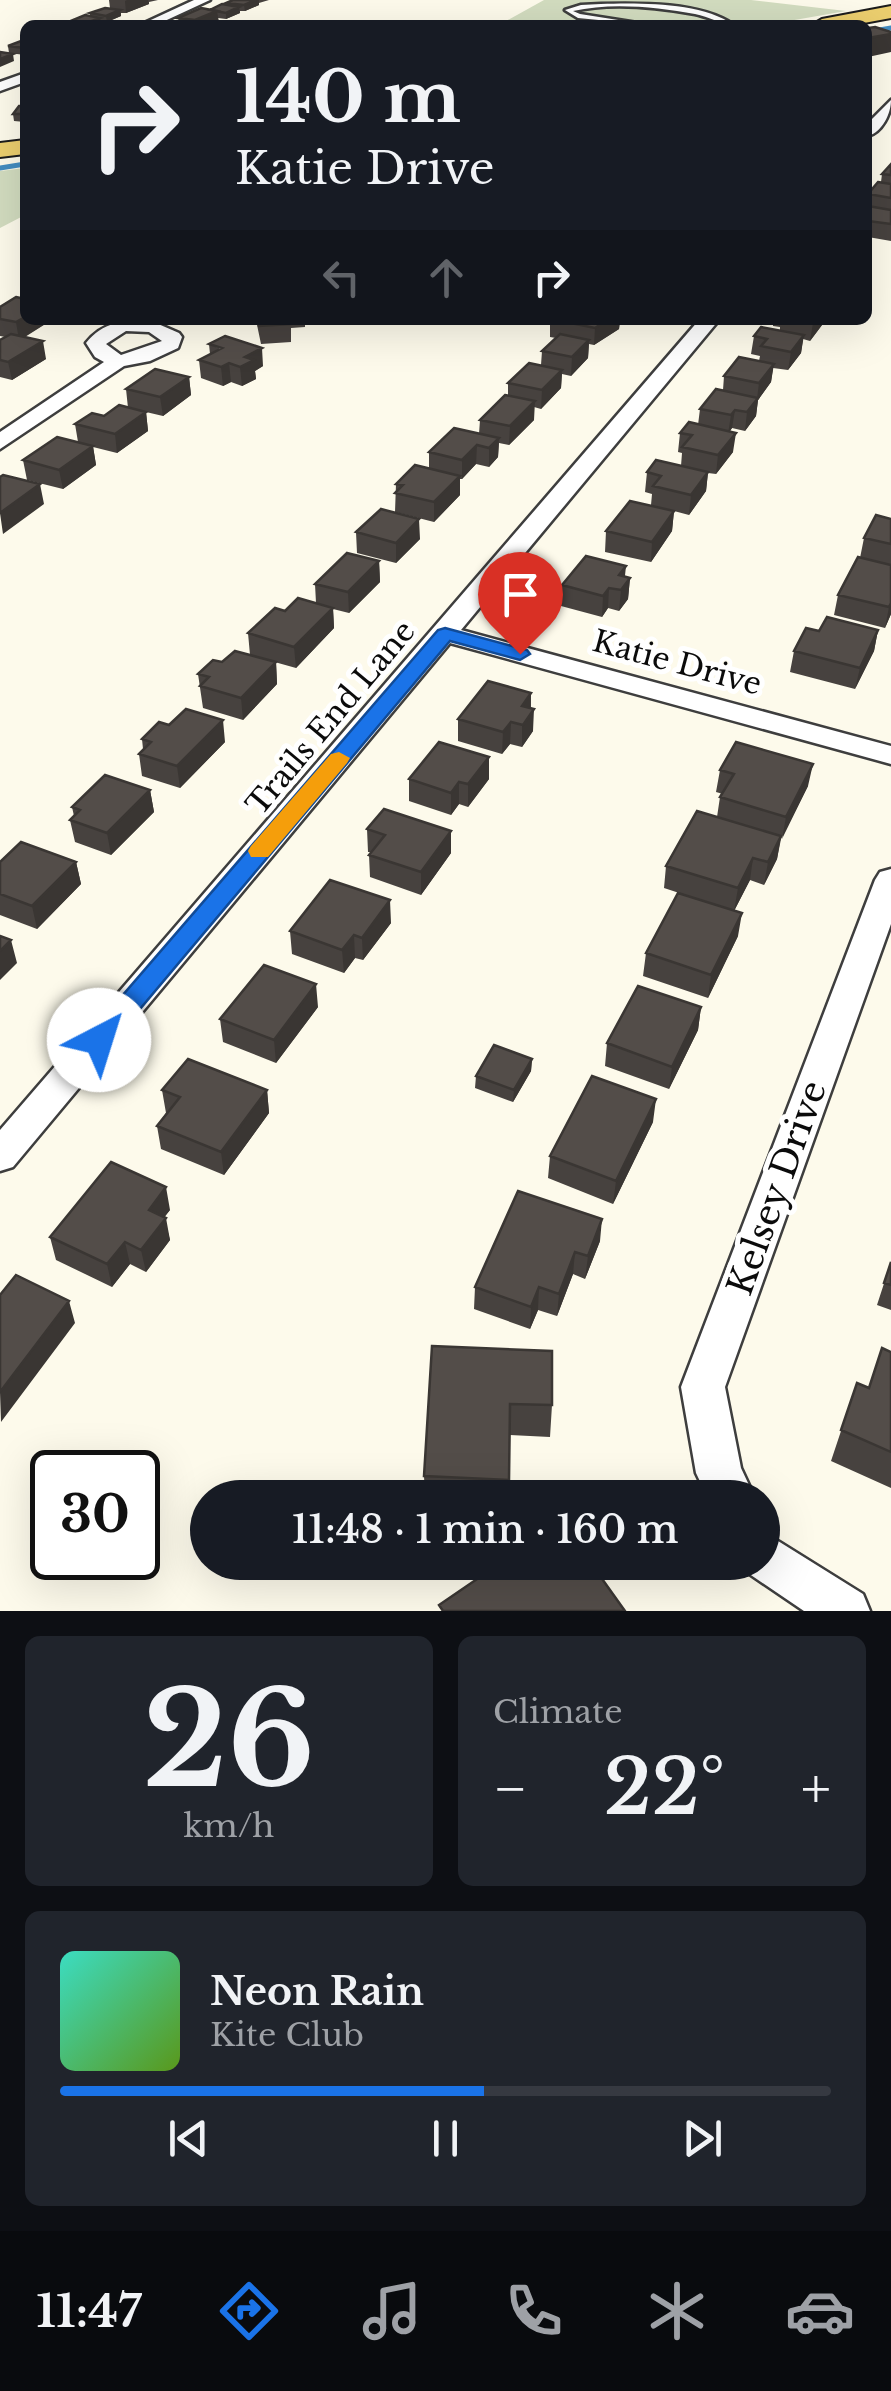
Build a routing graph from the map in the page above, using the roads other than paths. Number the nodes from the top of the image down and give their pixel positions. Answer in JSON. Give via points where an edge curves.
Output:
{"nodes":[{"id":1,"x":204,"y":0,"type":"edge"},
{"id":2,"x":890,"y":13,"type":"edge"},
{"id":3,"x":158,"y":20,"type":"edge"},
{"id":4,"x":609,"y":20,"type":"edge"},
{"id":5,"x":722,"y":20,"type":"edge"},
{"id":6,"x":850,"y":20,"type":"edge"},
{"id":7,"x":891,"y":104,"type":"edge"},
{"id":8,"x":872,"y":127,"type":"edge"},
{"id":9,"x":705,"y":325,"type":"edge"},
{"id":10,"x":118,"y":361,"type":"dead end"},
{"id":11,"x":0,"y":442,"type":"edge"},
{"id":12,"x":445,"y":634,"type":"junction"},
{"id":13,"x":891,"y":755,"type":"edge"},
{"id":14,"x":891,"y":880,"type":"edge"},
{"id":15,"x":0,"y":1156,"type":"edge"},
{"id":16,"x":722,"y":1480,"type":"edge"},
{"id":17,"x":780,"y":1566,"type":"edge"},
{"id":18,"x":846,"y":1611,"type":"edge"}],
"edges":[{"from":1,"to":3,"type":"street"},
{"from":2,"to":6,"type":"main road"},
{"from":4,"to":5,"type":"lane","via":[[568,10],[610,2]]},
{"from":7,"to":8,"type":"street"},
{"from":9,"to":12,"type":"street","name":"Trails End Lane"},
{"from":10,"to":11,"type":"street"},
{"from":12,"to":13,"type":"street","name":"Katie Drive"},
{"from":12,"to":15,"type":"street","name":"Trails End Lane"},
{"from":14,"to":16,"type":"street","name":"Kelsey Drive","via":[[703,1386]]},
{"from":17,"to":18,"type":"street"}]}
